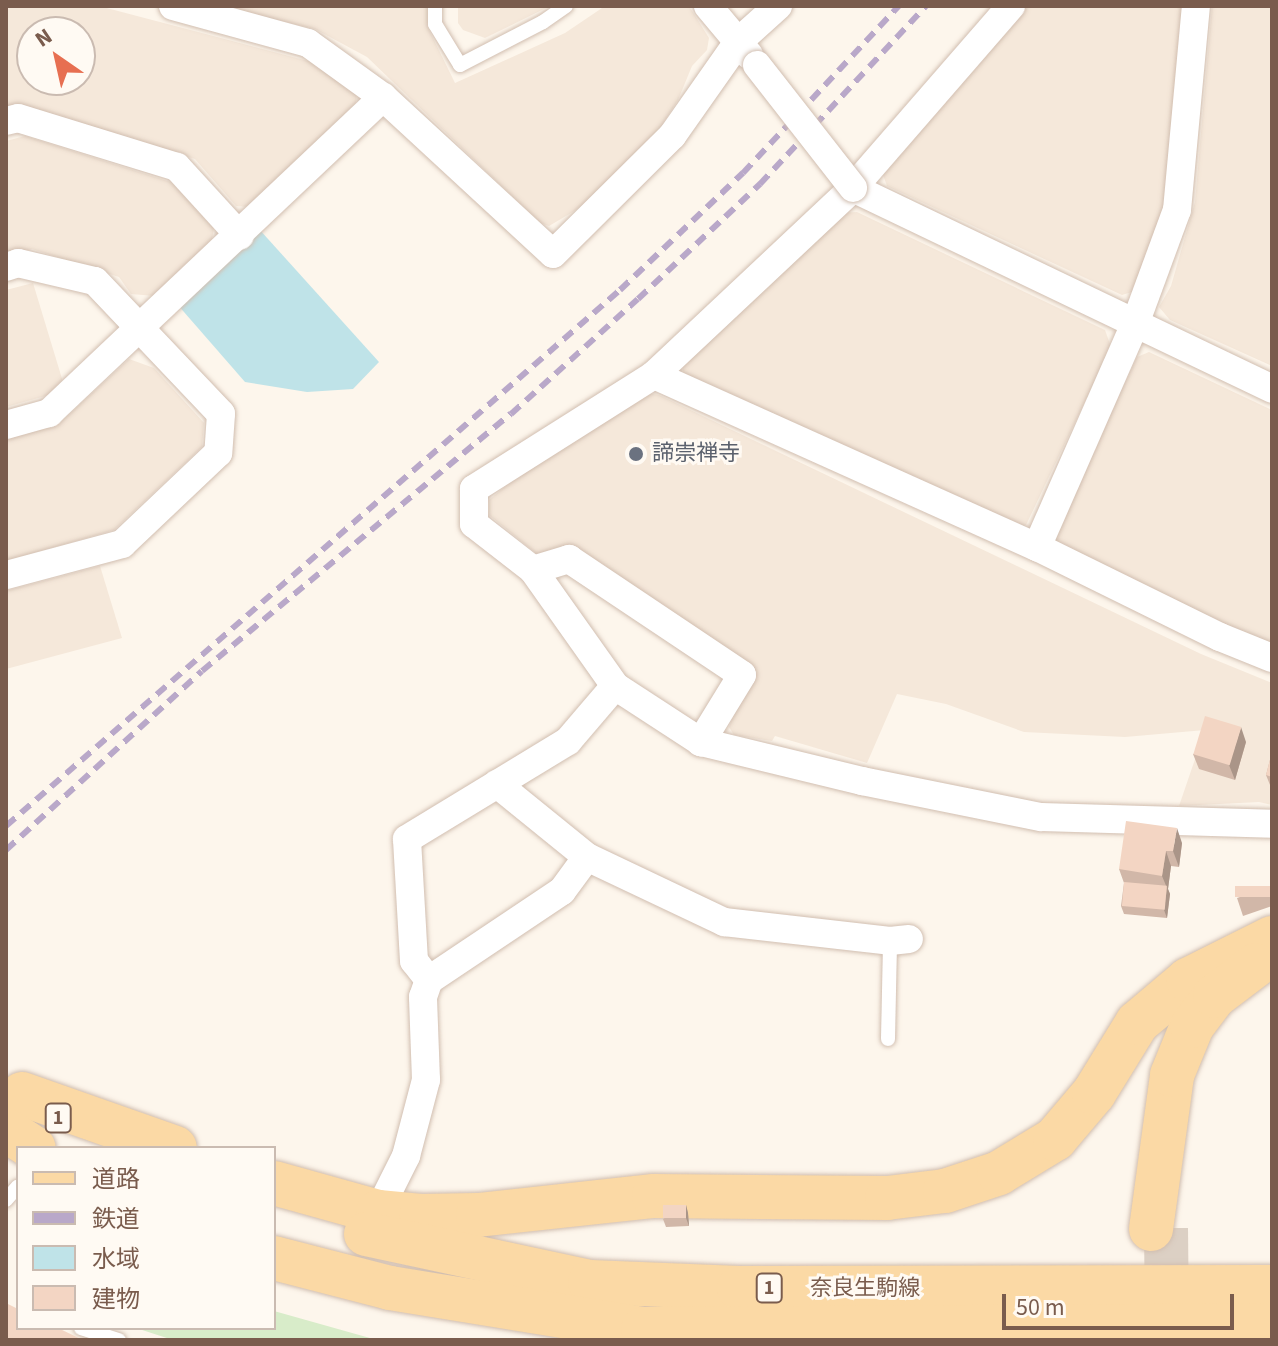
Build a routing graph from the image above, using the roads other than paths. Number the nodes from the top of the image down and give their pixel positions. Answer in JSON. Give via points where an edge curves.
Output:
{"nodes":[{"id":1,"x":173,"y":6,"type":"edge"},
{"id":2,"x":435,"y":6,"type":"edge"},
{"id":3,"x":566,"y":6,"type":"edge"},
{"id":4,"x":708,"y":6,"type":"edge"},
{"id":5,"x":778,"y":6,"type":"edge"},
{"id":6,"x":1011,"y":6,"type":"edge"},
{"id":7,"x":1196,"y":6,"type":"edge"},
{"id":8,"x":738,"y":42,"type":"junction"},
{"id":9,"x":383,"y":97,"type":"junction"},
{"id":10,"x":6,"y":121,"type":"edge"},
{"id":11,"x":853,"y":188,"type":"junction"},
{"id":12,"x":240,"y":236,"type":"junction"},
{"id":13,"x":6,"y":267,"type":"edge"},
{"id":14,"x":1135,"y":324,"type":"junction"},
{"id":15,"x":139,"y":328,"type":"junction"},
{"id":16,"x":654,"y":375,"type":"junction"},
{"id":17,"x":1272,"y":389,"type":"edge"},
{"id":18,"x":6,"y":425,"type":"edge"},
{"id":19,"x":1037,"y":547,"type":"junction"},
{"id":20,"x":533,"y":570,"type":"junction"},
{"id":21,"x":6,"y":575,"type":"edge"},
{"id":22,"x":1272,"y":658,"type":"edge"},
{"id":23,"x":615,"y":686,"type":"junction"},
{"id":24,"x":701,"y":742,"type":"junction"},
{"id":25,"x":497,"y":784,"type":"junction"},
{"id":26,"x":1272,"y":824,"type":"edge"},
{"id":27,"x":587,"y":857,"type":"junction"},
{"id":28,"x":1272,"y":938,"type":"edge"},
{"id":29,"x":899,"y":940,"type":"joint"},
{"id":30,"x":1272,"y":958,"type":"edge"},
{"id":31,"x":429,"y":980,"type":"junction"},
{"id":32,"x":1272,"y":985,"type":"edge"},
{"id":33,"x":888,"y":1039,"type":"dead end"},
{"id":34,"x":11,"y":1103,"type":"edge"},
{"id":35,"x":33,"y":1146,"type":"edge"},
{"id":36,"x":110,"y":1146,"type":"edge"},
{"id":37,"x":168,"y":1146,"type":"edge"},
{"id":38,"x":276,"y":1184,"type":"edge"},
{"id":39,"x":378,"y":1212,"type":"junction"},
{"id":40,"x":276,"y":1214,"type":"edge"},
{"id":41,"x":276,"y":1259,"type":"edge"},
{"id":42,"x":1272,"y":1287,"type":"edge"},
{"id":43,"x":390,"y":1288,"type":"junction"},
{"id":44,"x":1272,"y":1325,"type":"edge"},
{"id":45,"x":87,"y":1330,"type":"edge"},
{"id":46,"x":119,"y":1340,"type":"edge"},
{"id":47,"x":526,"y":1340,"type":"edge"}],
"edges":[{"from":1,"to":9,"type":"street","via":[[308,43]]},
{"from":2,"to":3,"type":"lane","via":[[435,24],[460,65]]},
{"from":4,"to":8,"type":"street"},
{"from":5,"to":8,"type":"street"},
{"from":6,"to":11,"type":"street"},
{"from":7,"to":14,"type":"street","via":[[1177,210]]},
{"from":8,"to":9,"type":"street","via":[[672,136],[553,254]]},
{"from":8,"to":11,"type":"street","bridge":true},
{"from":9,"to":12,"type":"street"},
{"from":10,"to":12,"type":"street","via":[[18,118],[177,167]]},
{"from":11,"to":14,"type":"street"},
{"from":11,"to":16,"type":"street"},
{"from":12,"to":15,"type":"street"},
{"from":13,"to":15,"type":"street","via":[[18,263],[95,281]]},
{"from":14,"to":17,"type":"street"},
{"from":14,"to":19,"type":"street"},
{"from":15,"to":18,"type":"street","via":[[49,413]]},
{"from":15,"to":21,"type":"street","via":[[221,414],[218,453],[122,544]]},
{"from":16,"to":19,"type":"street"},
{"from":16,"to":20,"type":"street","via":[[474,489],[474,524]]},
{"from":19,"to":22,"type":"street"},
{"from":20,"to":23,"type":"street"},
{"from":20,"to":24,"type":"street","via":[[569,559],[742,675]]},
{"from":23,"to":24,"type":"street"},
{"from":23,"to":25,"type":"street","via":[[568,741]]},
{"from":24,"to":26,"type":"street","via":[[1041,817]]},
{"from":25,"to":27,"type":"street"},
{"from":25,"to":31,"type":"street","via":[[407,839],[414,961]]},
{"from":27,"to":29,"type":"street","via":[[724,922]]},
{"from":27,"to":31,"type":"street","via":[[562,891]]},
{"from":28,"to":39,"type":"main road","via":[[1188,980],[1137,1023],[1094,1093],[1055,1139],[999,1173],[945,1191],[887,1198],[654,1196],[478,1215]]},
{"from":29,"to":33,"type":"lane"},
{"from":30,"to":32,"type":"main road","via":[[1247,969],[1192,1026],[1172,1075],[1159,1228],[1177,1113],[1191,1070],[1229,1012]]},
{"from":31,"to":39,"type":"street","via":[[423,997],[426,1080],[406,1156]]},
{"from":34,"to":35,"type":"main road","number":"1"},
{"from":34,"to":36,"type":"main road","number":"1"},
{"from":34,"to":37,"type":"main road"},
{"from":38,"to":39,"type":"main road"},
{"from":40,"to":42,"type":"main road","name":"奈良生駒線","number":"1","via":[[590,1282],[739,1288]]},
{"from":41,"to":43,"type":"main road","name":"奈良生駒線","number":"1"},
{"from":43,"to":44,"type":"main road","name":"奈良生駒線","number":"1","via":[[643,1329]]},
{"from":43,"to":47,"type":"main road"},
{"from":45,"to":46,"type":"lane"}]}
